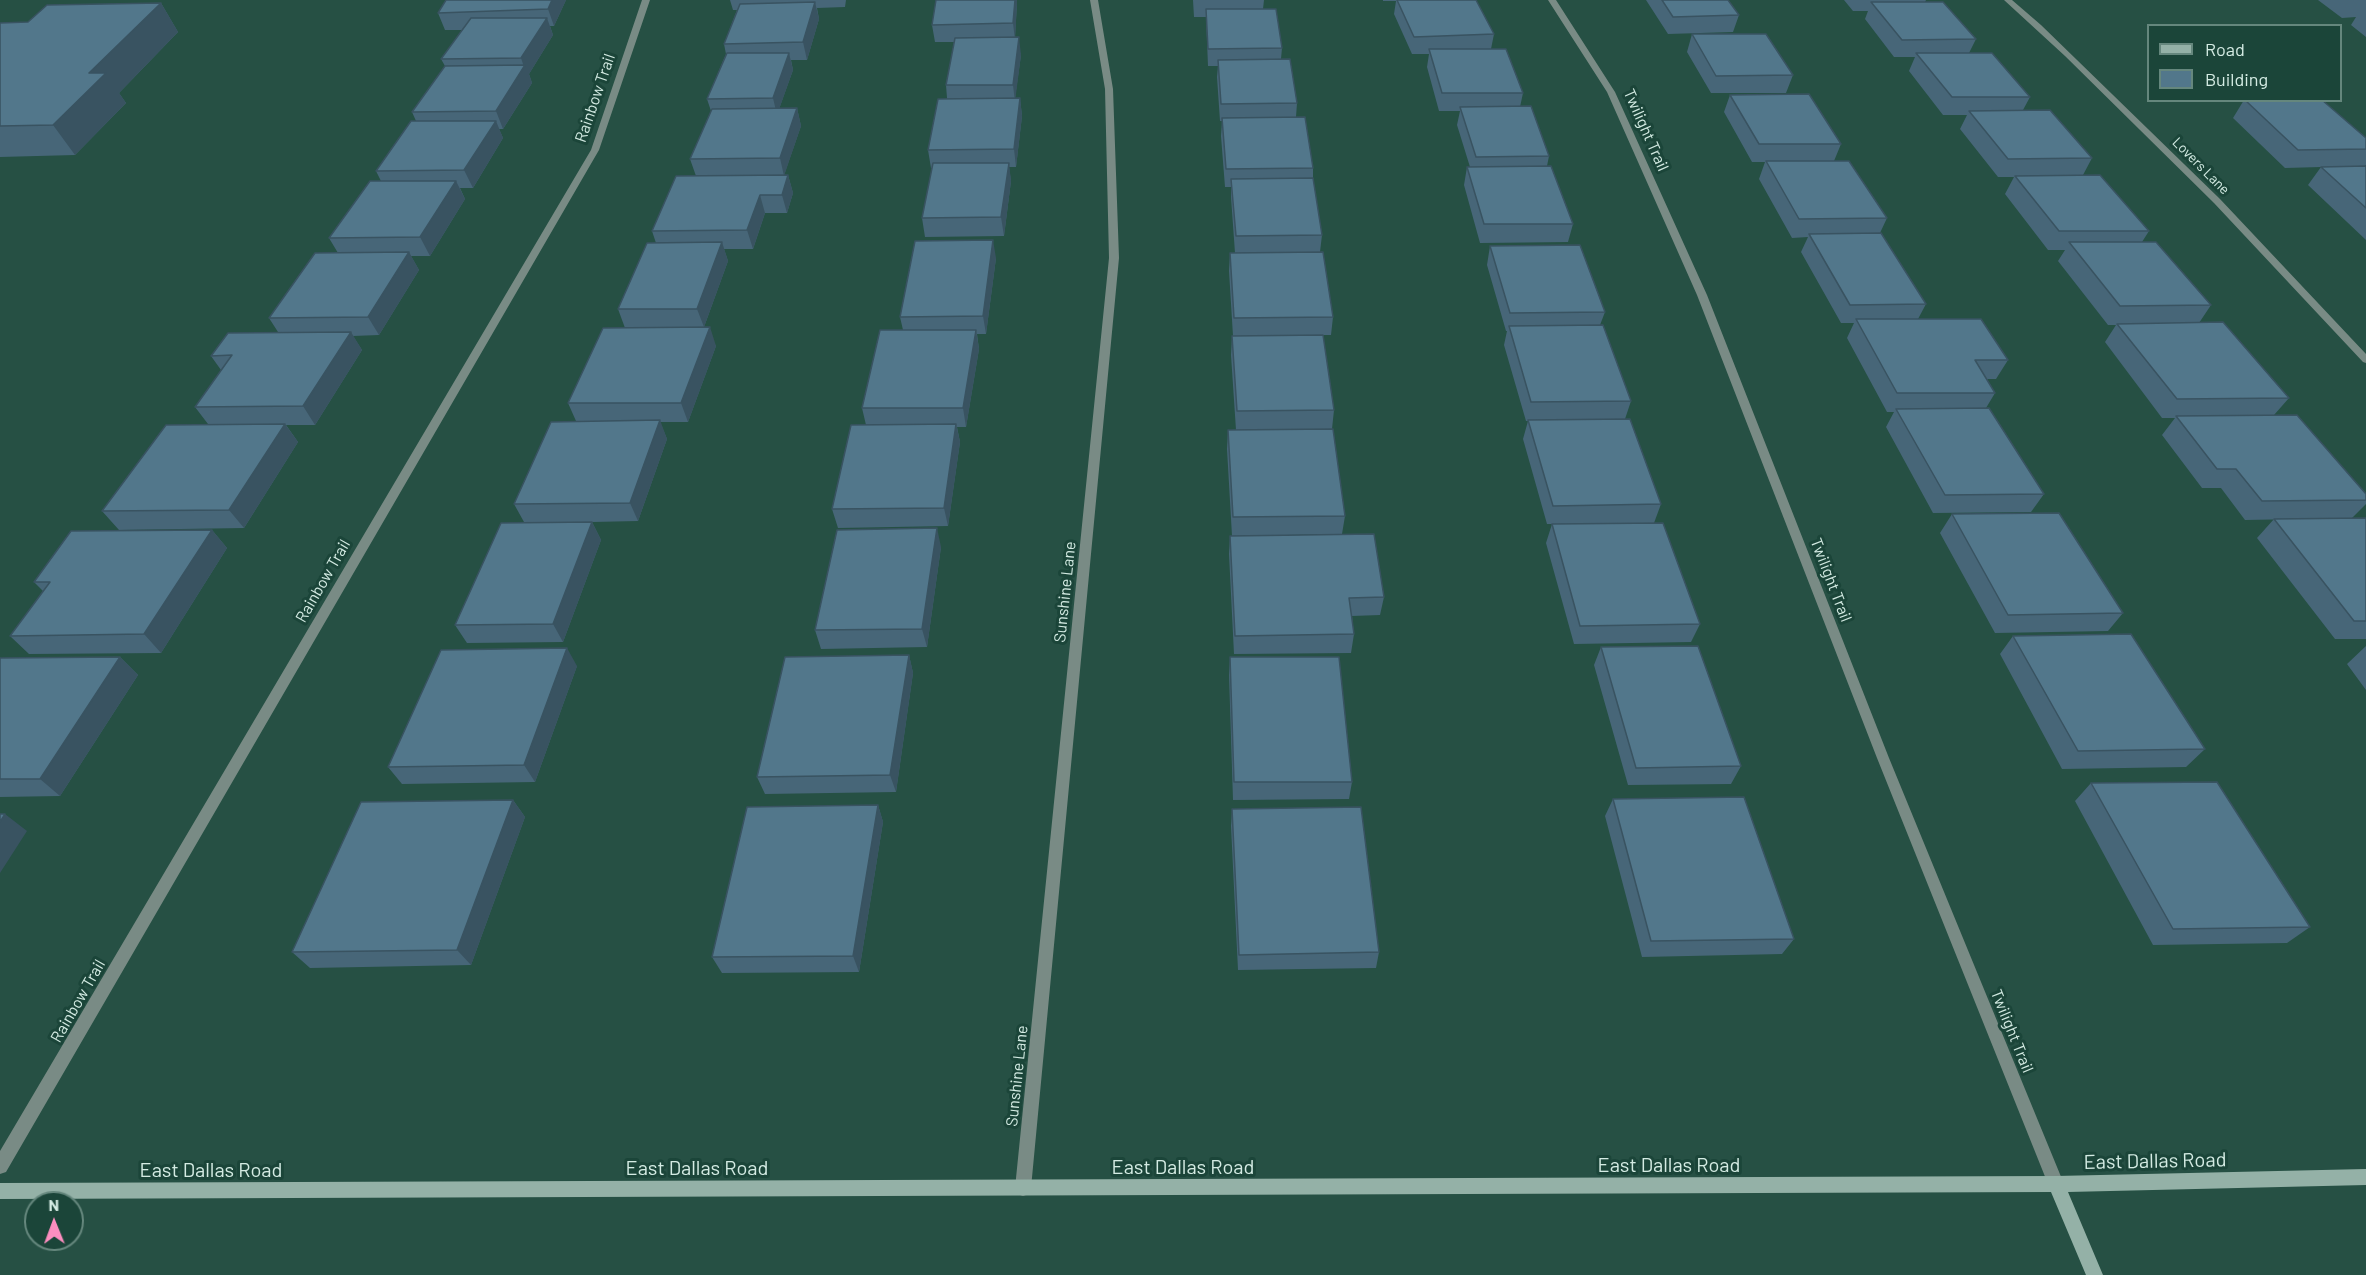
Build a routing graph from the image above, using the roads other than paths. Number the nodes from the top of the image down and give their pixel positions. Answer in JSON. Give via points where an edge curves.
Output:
{"nodes":[{"id":1,"x":646,"y":0,"type":"edge"},
{"id":2,"x":1094,"y":0,"type":"edge"},
{"id":3,"x":1552,"y":0,"type":"edge"},
{"id":4,"x":2008,"y":0,"type":"edge"},
{"id":5,"x":2366,"y":360,"type":"edge"},
{"id":6,"x":0,"y":1166,"type":"edge"},
{"id":7,"x":2366,"y":1177,"type":"edge"},
{"id":8,"x":2056,"y":1184,"type":"junction"},
{"id":9,"x":1023,"y":1188,"type":"junction"},
{"id":10,"x":0,"y":1191,"type":"edge"},
{"id":11,"x":2095,"y":1275,"type":"edge"}],
"edges":[{"from":1,"to":6,"type":"street","name":"Rainbow Trail","via":[[595,150]]},
{"from":2,"to":9,"type":"street","name":"Sunshine Lane","via":[[1109,89],[1114,258]]},
{"from":3,"to":8,"type":"street","name":"Twilight Trail","via":[[1611,92],[1702,295],[1883,758]]},
{"from":4,"to":5,"type":"street","name":"Lovers Lane","via":[[2177,160],[2288,273]]},
{"from":7,"to":8,"type":"main road","name":"East Dallas Road"},
{"from":8,"to":9,"type":"main road","name":"East Dallas Road"},
{"from":8,"to":11,"type":"main road"},
{"from":9,"to":10,"type":"main road","name":"East Dallas Road"}]}
